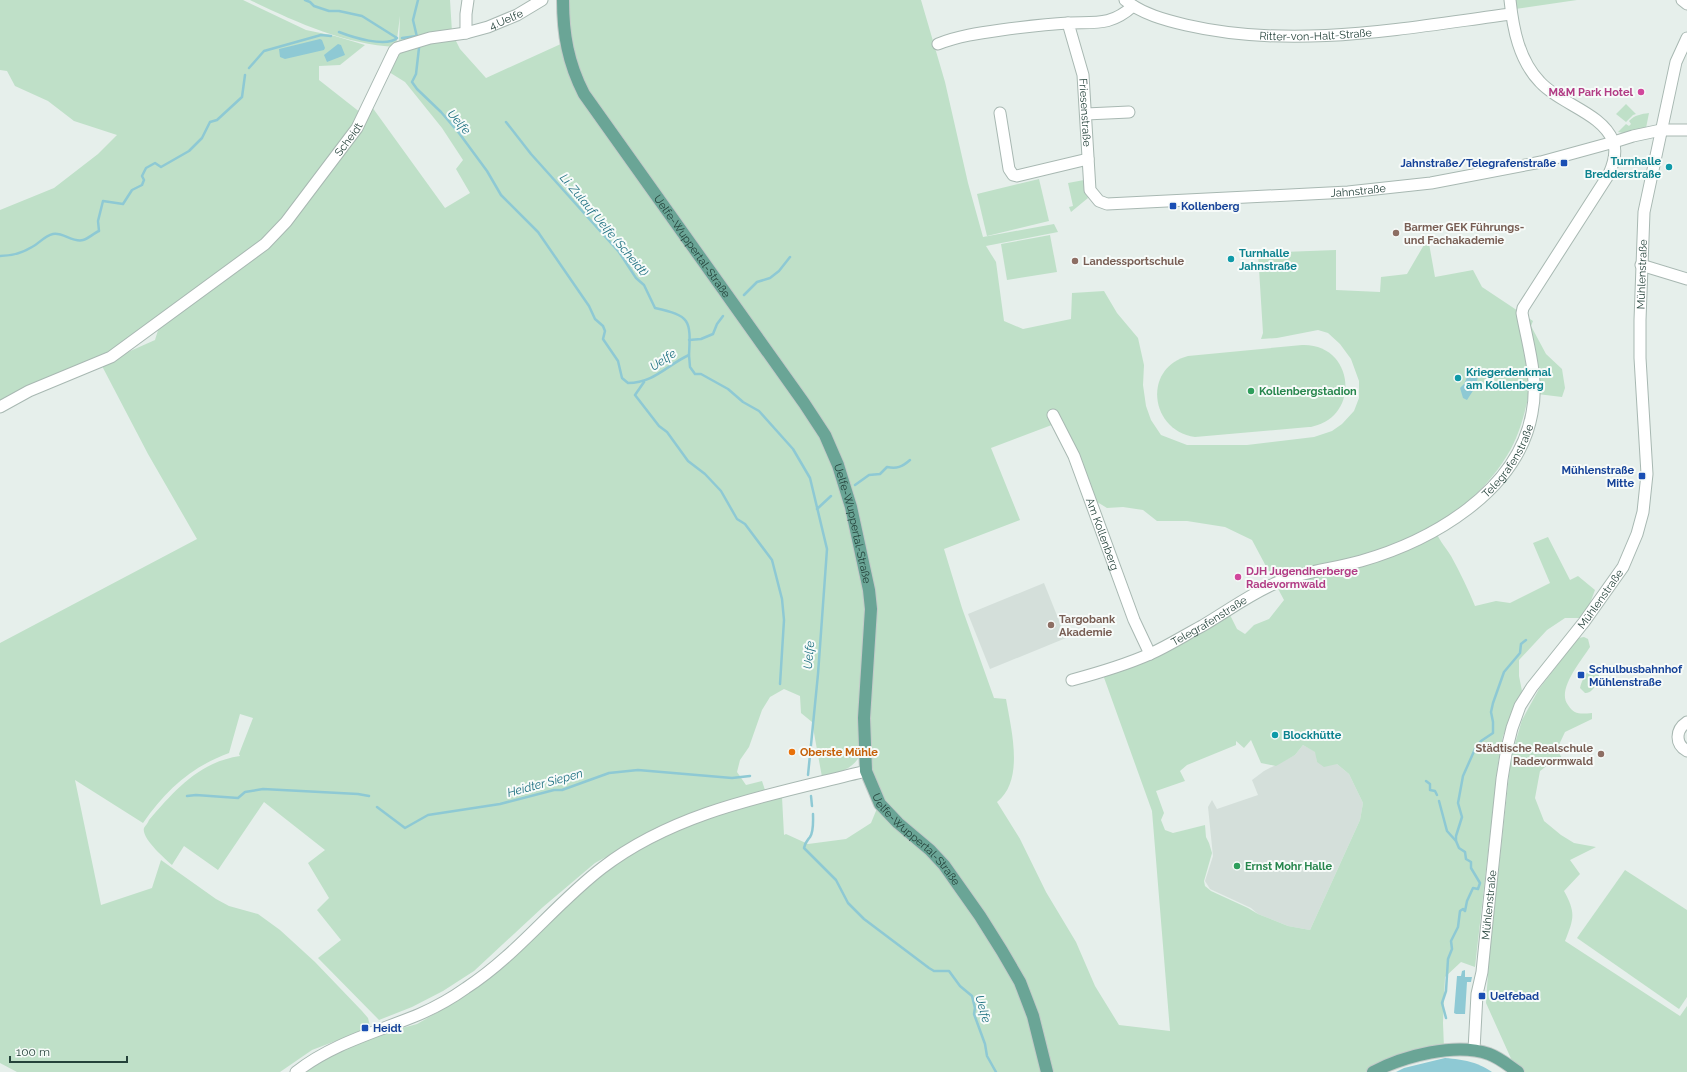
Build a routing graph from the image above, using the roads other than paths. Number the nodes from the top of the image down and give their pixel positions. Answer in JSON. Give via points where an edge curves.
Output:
{"nodes":[{"id":1,"x":468,"y":0,"type":"edge"},
{"id":2,"x":542,"y":0,"type":"edge"},
{"id":3,"x":563,"y":0,"type":"edge"},
{"id":4,"x":1510,"y":0,"type":"edge"},
{"id":5,"x":1682,"y":0,"type":"edge"},
{"id":6,"x":1129,"y":3,"type":"edge"},
{"id":7,"x":1687,"y":4,"type":"edge"},
{"id":8,"x":1511,"y":14,"type":"junction"},
{"id":9,"x":1068,"y":23,"type":"junction"},
{"id":10,"x":466,"y":33,"type":"junction"},
{"id":11,"x":1687,"y":38,"type":"edge"},
{"id":12,"x":938,"y":44,"type":"dead end"},
{"id":13,"x":397,"y":48,"type":"joint"},
{"id":14,"x":1000,"y":112,"type":"dead end"},
{"id":15,"x":1129,"y":112,"type":"dead end"},
{"id":16,"x":1086,"y":114,"type":"junction"},
{"id":17,"x":1661,"y":130,"type":"junction"},
{"id":18,"x":1687,"y":130,"type":"edge"},
{"id":19,"x":1614,"y":142,"type":"junction"},
{"id":20,"x":1088,"y":159,"type":"junction"},
{"id":21,"x":1099,"y":201,"type":"joint"},
{"id":22,"x":1641,"y":265,"type":"junction"},
{"id":23,"x":1687,"y":279,"type":"edge"},
{"id":24,"x":0,"y":407,"type":"edge"},
{"id":25,"x":1053,"y":414,"type":"dead end"},
{"id":26,"x":1150,"y":654,"type":"junction"},
{"id":27,"x":1072,"y":680,"type":"dead end"},
{"id":28,"x":1687,"y":722,"type":"edge"},
{"id":29,"x":1687,"y":751,"type":"edge"},
{"id":30,"x":866,"y":771,"type":"junction"},
{"id":31,"x":1474,"y":1050,"type":"junction"},
{"id":32,"x":296,"y":1072,"type":"edge"},
{"id":33,"x":1047,"y":1072,"type":"edge"},
{"id":34,"x":1373,"y":1072,"type":"edge"},
{"id":35,"x":1518,"y":1072,"type":"edge"}],
"edges":[{"from":1,"to":10,"type":"street"},
{"from":2,"to":10,"type":"street","name":"4.Uelfe","via":[[502,21]]},
{"from":3,"to":30,"type":"main road","name":"Uelfe-Wuppertal-Straße","via":[[565,42],[572,68],[584,94],[804,403],[831,447],[846,486],[870,596],[864,718]]},
{"from":4,"to":8,"type":"street"},
{"from":5,"to":7,"type":"street"},
{"from":6,"to":8,"type":"street","name":"Ritter-von-Halt-Straße","via":[[1164,19],[1214,31],[1274,37],[1348,35]]},
{"from":6,"to":9,"type":"street","via":[[1126,12],[1108,22]]},
{"from":8,"to":19,"type":"street","via":[[1522,54],[1539,81],[1558,98],[1592,118],[1603,127]]},
{"from":9,"to":12,"type":"street","via":[[973,34]]},
{"from":9,"to":16,"type":"street","name":"Friesenstraße","via":[[1083,75]]},
{"from":10,"to":13,"type":"street","name":"4.Uelfe","via":[[430,38]]},
{"from":11,"to":17,"type":"street","via":[[1676,62]]},
{"from":13,"to":24,"type":"street","name":"Scheidt","via":[[357,128],[286,222],[265,244],[111,357],[29,391]]},
{"from":14,"to":20,"type":"street","via":[[1009,169],[1014,175]]},
{"from":15,"to":16,"type":"street"},
{"from":16,"to":20,"type":"street","name":"Friesenstraße"},
{"from":17,"to":18,"type":"street"},
{"from":17,"to":19,"type":"street"},
{"from":17,"to":22,"type":"street","name":"Mühlenstraße","via":[[1644,212]]},
{"from":19,"to":21,"type":"street","name":"Jahnstraße","via":[[1541,162],[1462,178],[1370,190],[1122,204]]},
{"from":19,"to":26,"type":"street","name":"Telegrafenstraße","via":[[1614,158],[1609,174],[1523,308],[1534,369],[1532,414],[1521,446],[1496,483],[1463,513],[1417,540],[1387,553],[1274,584]]},
{"from":20,"to":21,"type":"street","name":"Friesenstraße","via":[[1090,190]]},
{"from":22,"to":23,"type":"street"},
{"from":22,"to":31,"type":"street","name":"Mühlenstraße","via":[[1640,358],[1647,474],[1643,512],[1623,567],[1584,622],[1532,687],[1520,706],[1512,728],[1502,779],[1482,972],[1477,994]]},
{"from":25,"to":26,"type":"street","name":"Am Kollenberg","via":[[1074,456],[1134,620]]},
{"from":26,"to":27,"type":"street","name":"Telegrafenstraße"},
{"from":28,"to":29,"type":"street","via":[[1678,735],[1680,744]]},
{"from":30,"to":32,"type":"street","via":[[713,811],[645,840],[596,873],[498,964],[466,988],[422,1013],[339,1045]]},
{"from":30,"to":33,"type":"main road","name":"Uelfe-Wuppertal-Straße","via":[[880,804],[944,865],[1002,951],[1030,1006]]},
{"from":31,"to":34,"type":"main road","via":[[1454,1050],[1413,1057]]},
{"from":31,"to":35,"type":"main road","via":[[1494,1056]]}]}
